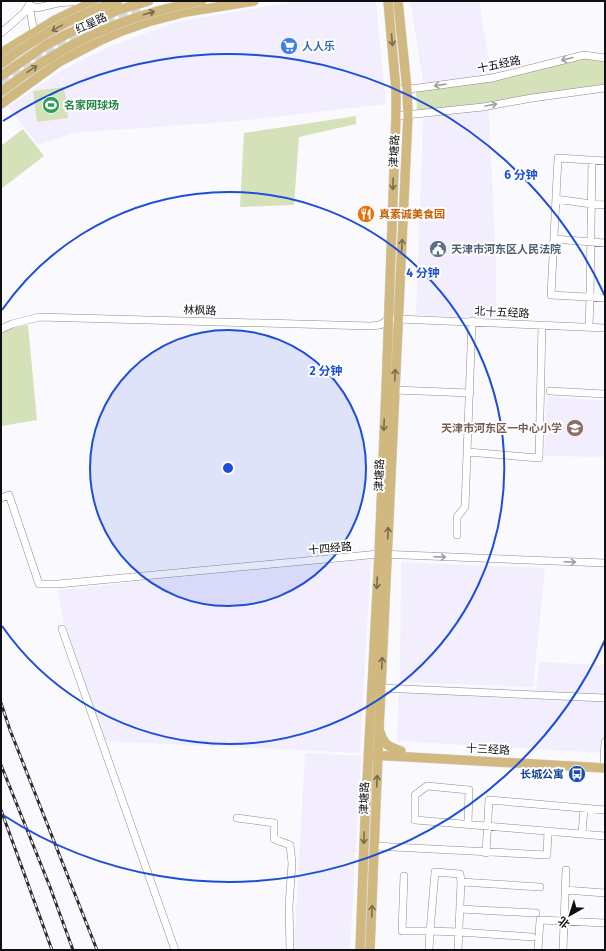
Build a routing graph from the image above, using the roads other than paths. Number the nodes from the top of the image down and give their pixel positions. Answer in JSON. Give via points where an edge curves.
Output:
{"nodes":[{"id":1,"x":81,"y":1,"type":"edge"},
{"id":2,"x":94,"y":1,"type":"edge"},
{"id":3,"x":118,"y":1,"type":"edge"},
{"id":4,"x":149,"y":1,"type":"edge"},
{"id":5,"x":202,"y":1,"type":"edge"},
{"id":6,"x":221,"y":1,"type":"edge"},
{"id":7,"x":254,"y":1,"type":"edge"},
{"id":8,"x":388,"y":1,"type":"edge"},
{"id":9,"x":398,"y":1,"type":"edge"},
{"id":10,"x":29,"y":3,"type":"edge"},
{"id":11,"x":210,"y":8,"type":"junction"},
{"id":12,"x":1,"y":33,"type":"edge"},
{"id":13,"x":34,"y":33,"type":"junction"},
{"id":14,"x":1,"y":53,"type":"edge"},
{"id":15,"x":605,"y":58,"type":"edge"},
{"id":16,"x":1,"y":64,"type":"edge"},
{"id":17,"x":1,"y":76,"type":"edge"},
{"id":18,"x":605,"y":88,"type":"edge"},
{"id":19,"x":407,"y":89,"type":"junction"},
{"id":20,"x":396,"y":90,"type":"junction"},
{"id":21,"x":1,"y":92,"type":"edge"},
{"id":22,"x":1,"y":104,"type":"edge"},
{"id":23,"x":408,"y":115,"type":"junction"},
{"id":24,"x":396,"y":116,"type":"junction"},
{"id":25,"x":592,"y":160,"type":"junction"},
{"id":26,"x":605,"y":161,"type":"edge"},
{"id":27,"x":556,"y":199,"type":"junction"},
{"id":28,"x":591,"y":204,"type":"junction"},
{"id":29,"x":605,"y":205,"type":"edge"},
{"id":30,"x":554,"y":239,"type":"junction"},
{"id":31,"x":590,"y":242,"type":"junction"},
{"id":32,"x":605,"y":243,"type":"edge"},
{"id":33,"x":590,"y":297,"type":"junction"},
{"id":34,"x":605,"y":298,"type":"edge"},
{"id":35,"x":398,"y":319,"type":"junction"},
{"id":36,"x":388,"y":320,"type":"junction"},
{"id":37,"x":472,"y":321,"type":"junction"},
{"id":38,"x":542,"y":325,"type":"junction"},
{"id":39,"x":589,"y":327,"type":"junction"},
{"id":40,"x":605,"y":328,"type":"edge"},
{"id":41,"x":1,"y":329,"type":"edge"},
{"id":42,"x":395,"y":390,"type":"junction"},
{"id":43,"x":550,"y":391,"type":"dead end"},
{"id":44,"x":470,"y":392,"type":"junction"},
{"id":45,"x":605,"y":394,"type":"edge"},
{"id":46,"x":467,"y":452,"type":"junction"},
{"id":47,"x":1,"y":498,"type":"edge"},
{"id":48,"x":457,"y":535,"type":"dead end"},
{"id":49,"x":383,"y":555,"type":"junction"},
{"id":50,"x":605,"y":563,"type":"edge"},
{"id":51,"x":62,"y":629,"type":"dead end"},
{"id":52,"x":381,"y":688,"type":"junction"},
{"id":53,"x":605,"y":698,"type":"edge"},
{"id":54,"x":374,"y":729,"type":"junction"},
{"id":55,"x":605,"y":742,"type":"edge"},
{"id":56,"x":376,"y":750,"type":"junction"},
{"id":57,"x":401,"y":753,"type":"junction"},
{"id":58,"x":605,"y":764,"type":"edge"},
{"id":59,"x":584,"y":808,"type":"junction"},
{"id":60,"x":605,"y":810,"type":"edge"},
{"id":61,"x":237,"y":818,"type":"dead end"},
{"id":62,"x":468,"y":824,"type":"junction"},
{"id":63,"x":488,"y":826,"type":"junction"},
{"id":64,"x":548,"y":831,"type":"junction"},
{"id":65,"x":582,"y":834,"type":"junction"},
{"id":66,"x":605,"y":836,"type":"edge"},
{"id":67,"x":374,"y":846,"type":"junction"},
{"id":68,"x":486,"y":853,"type":"junction"},
{"id":69,"x":566,"y":870,"type":"dead end"},
{"id":70,"x":404,"y":876,"type":"dead end"},
{"id":71,"x":461,"y":882,"type":"junction"},
{"id":72,"x":540,"y":887,"type":"dead end"},
{"id":73,"x":565,"y":890,"type":"junction"},
{"id":74,"x":605,"y":893,"type":"edge"},
{"id":75,"x":460,"y":909,"type":"junction"},
{"id":76,"x":536,"y":913,"type":"dead end"},
{"id":77,"x":564,"y":922,"type":"junction"},
{"id":78,"x":605,"y":923,"type":"edge"},
{"id":79,"x":430,"y":931,"type":"junction"},
{"id":80,"x":459,"y":932,"type":"junction"},
{"id":81,"x":532,"y":937,"type":"dead end"},
{"id":82,"x":175,"y":950,"type":"edge"},
{"id":83,"x":290,"y":950,"type":"edge"},
{"id":84,"x":360,"y":950,"type":"edge"},
{"id":85,"x":370,"y":950,"type":"edge"},
{"id":86,"x":429,"y":950,"type":"edge"},
{"id":87,"x":458,"y":950,"type":"edge"},
{"id":88,"x":538,"y":950,"type":"edge"},
{"id":89,"x":563,"y":950,"type":"edge"}],
"edges":[{"from":1,"to":10,"type":"street","via":[[37,8]]},
{"from":2,"to":13,"type":"main road"},
{"from":3,"to":16,"type":"main road","one_way":true,"bridge":true,"via":[[77,17],[31,43]]},
{"from":4,"to":17,"type":"main road","name":"红星路","bridge":true,"via":[[118,10],[65,34]]},
{"from":21,"to":5,"type":"main road","name":"红星路","one_way":true,"bridge":true,"via":[[49,58],[92,34],[126,20]]},
{"from":6,"to":11,"type":"main road"},
{"from":7,"to":11,"type":"main road"},
{"from":8,"to":20,"type":"main road","name":"津塘路","one_way":true},
{"from":9,"to":19,"type":"main road","name":"津塘路"},
{"from":10,"to":12,"type":"street","via":[[24,13]]},
{"from":10,"to":13,"type":"street"},
{"from":11,"to":22,"type":"main road","via":[[163,18],[100,40],[59,62]]},
{"from":13,"to":14,"type":"main road"},
{"from":15,"to":19,"type":"street","name":"十五经路","one_way":true,"via":[[584,55],[492,78]]},
{"from":23,"to":18,"type":"street","one_way":true,"via":[[483,107]]},
{"from":19,"to":20,"type":"street","name":"十五经路"},
{"from":19,"to":23,"type":"main road","name":"津塘路"},
{"from":20,"to":24,"type":"main road","name":"津塘路"},
{"from":23,"to":24,"type":"street"},
{"from":35,"to":23,"type":"main road","name":"津塘路","one_way":true},
{"from":24,"to":36,"type":"main road","name":"津塘路","one_way":true},
{"from":25,"to":26,"type":"street"},
{"from":25,"to":27,"type":"street","via":[[558,158]]},
{"from":25,"to":28,"type":"street"},
{"from":27,"to":28,"type":"street"},
{"from":27,"to":30,"type":"street"},
{"from":28,"to":29,"type":"street"},
{"from":28,"to":31,"type":"street"},
{"from":30,"to":31,"type":"street"},
{"from":30,"to":33,"type":"street","via":[[551,295]]},
{"from":31,"to":32,"type":"street"},
{"from":31,"to":33,"type":"street"},
{"from":33,"to":34,"type":"street"},
{"from":33,"to":39,"type":"street"},
{"from":35,"to":36,"type":"street","name":"林枫路"},
{"from":35,"to":37,"type":"street","name":"北十五经路"},
{"from":42,"to":35,"type":"main road","name":"津塘路","one_way":true},
{"from":36,"to":41,"type":"street","name":"林枫路","via":[[380,325],[371,326],[39,317]]},
{"from":36,"to":49,"type":"main road","name":"津塘路","one_way":true},
{"from":37,"to":38,"type":"street","name":"北十五经路"},
{"from":37,"to":44,"type":"street"},
{"from":38,"to":39,"type":"street","name":"北十五经路"},
{"from":38,"to":46,"type":"street","via":[[540,458]]},
{"from":39,"to":40,"type":"street","name":"北十五经路"},
{"from":42,"to":44,"type":"street"},
{"from":49,"to":42,"type":"main road","name":"津塘路","one_way":true},
{"from":43,"to":45,"type":"street"},
{"from":44,"to":46,"type":"street"},
{"from":46,"to":48,"type":"street","via":[[465,507],[457,517]]},
{"from":47,"to":49,"type":"street","name":"十四经路","via":[[9,495],[39,584]]},
{"from":49,"to":50,"type":"street","name":"十四经路","one_way":true},
{"from":52,"to":49,"type":"main road","name":"津塘路","one_way":true},
{"from":49,"to":54,"type":"main road","name":"津塘路","one_way":true,"via":[[371,687]]},
{"from":51,"to":82,"type":"street"},
{"from":52,"to":53,"type":"street"},
{"from":52,"to":54,"type":"main road","name":"津塘路"},
{"from":54,"to":56,"type":"main road","name":"津塘路"},
{"from":54,"to":57,"type":"main road","via":[[386,744]]},
{"from":55,"to":58,"type":"street"},
{"from":56,"to":57,"type":"main road","name":"十三经路"},
{"from":67,"to":56,"type":"main road","name":"津塘路","one_way":true},
{"from":56,"to":84,"type":"main road","name":"津塘路","one_way":true,"via":[[365,827]]},
{"from":57,"to":58,"type":"main road","name":"十三经路"},
{"from":59,"to":60,"type":"street"},
{"from":59,"to":63,"type":"street","via":[[490,800]]},
{"from":59,"to":65,"type":"street"},
{"from":61,"to":83,"type":"street","via":[[274,823],[274,839],[290,845]]},
{"from":62,"to":62,"type":"street","via":[[414,820],[415,795],[427,786],[469,790]]},
{"from":62,"to":63,"type":"street"},
{"from":63,"to":64,"type":"street"},
{"from":63,"to":68,"type":"street"},
{"from":64,"to":65,"type":"street"},
{"from":64,"to":68,"type":"street","via":[[547,855]]},
{"from":65,"to":66,"type":"street"},
{"from":67,"to":68,"type":"street"},
{"from":85,"to":67,"type":"main road","name":"津塘路","one_way":true},
{"from":69,"to":73,"type":"street"},
{"from":70,"to":79,"type":"street","via":[[402,931]]},
{"from":71,"to":72,"type":"street"},
{"from":71,"to":75,"type":"street"},
{"from":71,"to":79,"type":"street","via":[[460,874],[435,872]]},
{"from":73,"to":74,"type":"street"},
{"from":73,"to":77,"type":"street"},
{"from":75,"to":76,"type":"street"},
{"from":75,"to":80,"type":"street"},
{"from":77,"to":78,"type":"street"},
{"from":77,"to":88,"type":"street","via":[[540,920]]},
{"from":77,"to":89,"type":"street"},
{"from":79,"to":80,"type":"street"},
{"from":79,"to":86,"type":"street"},
{"from":80,"to":81,"type":"street"},
{"from":80,"to":87,"type":"street"}]}
